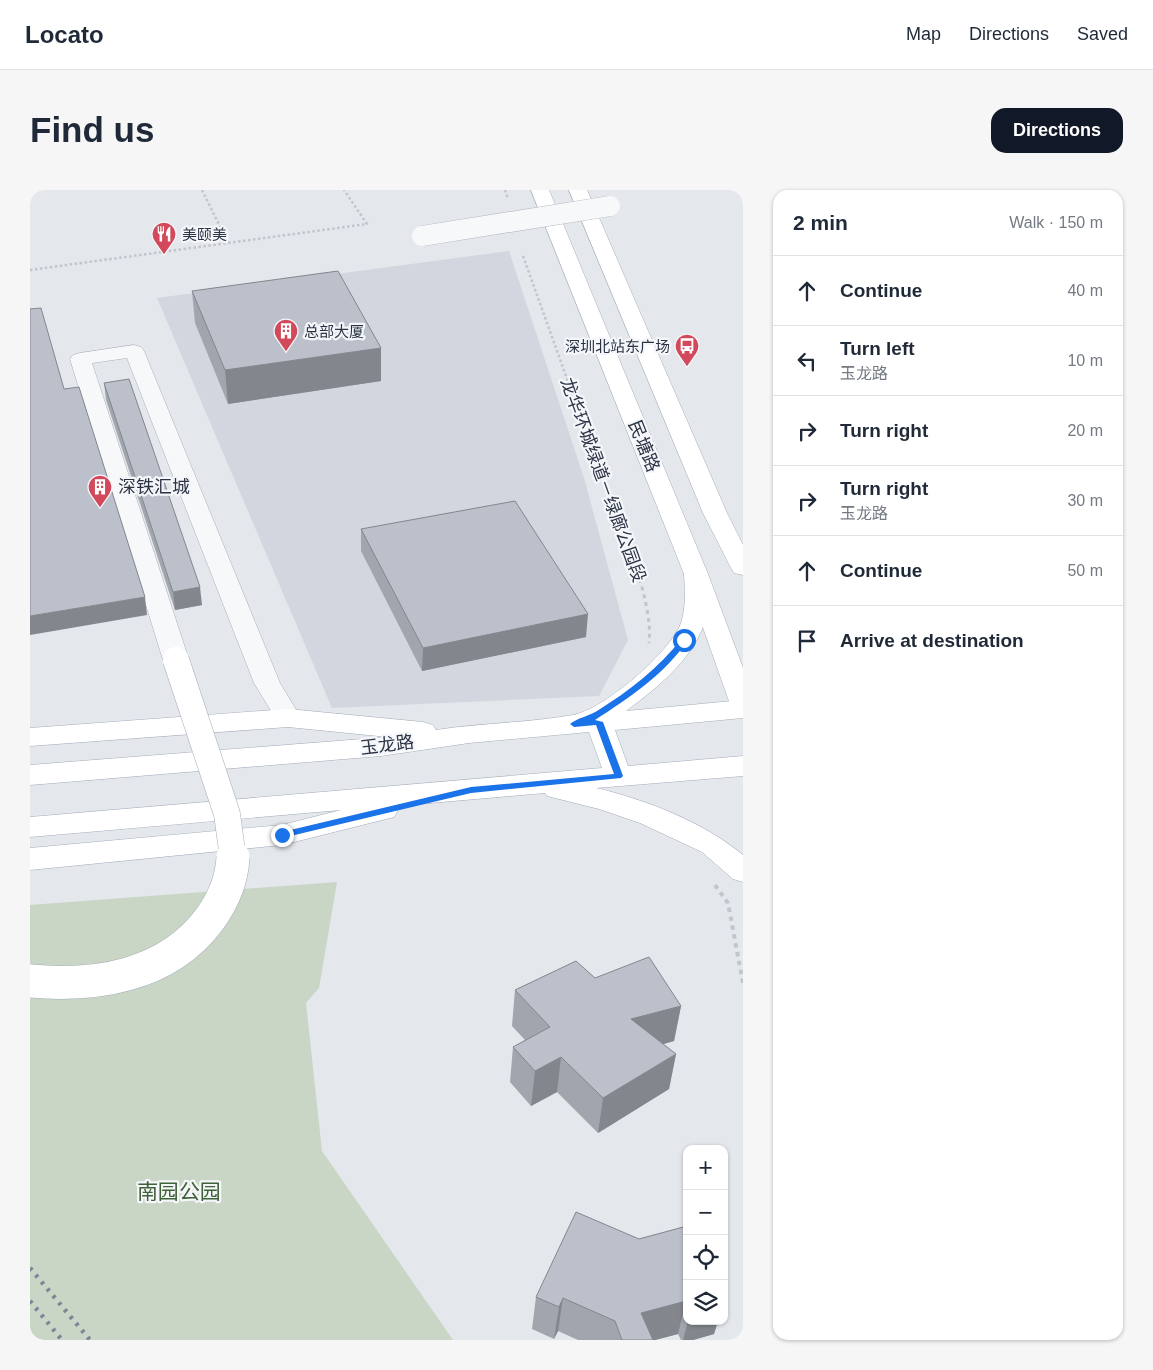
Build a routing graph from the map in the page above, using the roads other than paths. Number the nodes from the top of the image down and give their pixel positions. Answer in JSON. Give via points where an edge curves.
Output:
{"nodes":[{"id":1,"x":540,"y":190,"type":"edge"},
{"id":2,"x":578,"y":190,"type":"edge"},
{"id":3,"x":610,"y":206,"type":"dead end"},
{"id":4,"x":422,"y":236,"type":"dead end"},
{"id":5,"x":715,"y":513,"type":"junction"},
{"id":6,"x":672,"y":515,"type":"junction"},
{"id":7,"x":743,"y":568,"type":"edge"},
{"id":8,"x":696,"y":574,"type":"junction"},
{"id":9,"x":176,"y":660,"type":"joint"},
{"id":10,"x":743,"y":704,"type":"edge"},
{"id":11,"x":743,"y":709,"type":"edge"},
{"id":12,"x":288,"y":718,"type":"junction"},
{"id":13,"x":586,"y":723,"type":"junction"},
{"id":14,"x":469,"y":734,"type":"junction"},
{"id":15,"x":30,"y":737,"type":"edge"},
{"id":16,"x":743,"y":766,"type":"edge"},
{"id":17,"x":30,"y":775,"type":"edge"},
{"id":18,"x":618,"y":776,"type":"junction"},
{"id":19,"x":534,"y":783,"type":"junction"},
{"id":20,"x":471,"y":790,"type":"junction"},
{"id":21,"x":30,"y":827,"type":"edge"},
{"id":22,"x":30,"y":859,"type":"edge"},
{"id":23,"x":743,"y":871,"type":"edge"},
{"id":24,"x":30,"y":981,"type":"edge"}],
"edges":[{"from":1,"to":6,"type":"main road","name":"民塘路"},
{"from":2,"to":5,"type":"main road"},
{"from":3,"to":4,"type":"street","bridge":true},
{"from":5,"to":6,"type":"main road"},
{"from":5,"to":7,"type":"main road"},
{"from":6,"to":8,"type":"main road","name":"民塘路"},
{"from":8,"to":10,"type":"main road","name":"民塘路"},
{"from":8,"to":13,"type":"main road","via":[[697,603],[693,624],[675,653],[632,693]]},
{"from":9,"to":12,"type":"street","via":[[80,359],[134,350],[267,682]]},
{"from":9,"to":24,"type":"main road","bridge":true,"via":[[230,822],[233,862],[223,898],[200,933],[182,949],[154,966],[83,983]]},
{"from":11,"to":13,"type":"main road","name":"玉龙路"},
{"from":12,"to":14,"type":"main road"},
{"from":12,"to":15,"type":"main road"},
{"from":13,"to":14,"type":"main road","name":"玉龙路"},
{"from":13,"to":18,"type":"main road"},
{"from":14,"to":17,"type":"main road","name":"玉龙路","via":[[381,747]]},
{"from":16,"to":18,"type":"main road"},
{"from":18,"to":19,"type":"main road"},
{"from":19,"to":20,"type":"main road"},
{"from":19,"to":23,"type":"main road","via":[[604,800],[650,816],[712,845]]},
{"from":20,"to":21,"type":"main road"},
{"from":20,"to":22,"type":"main road","via":[[282,835]]}]}
